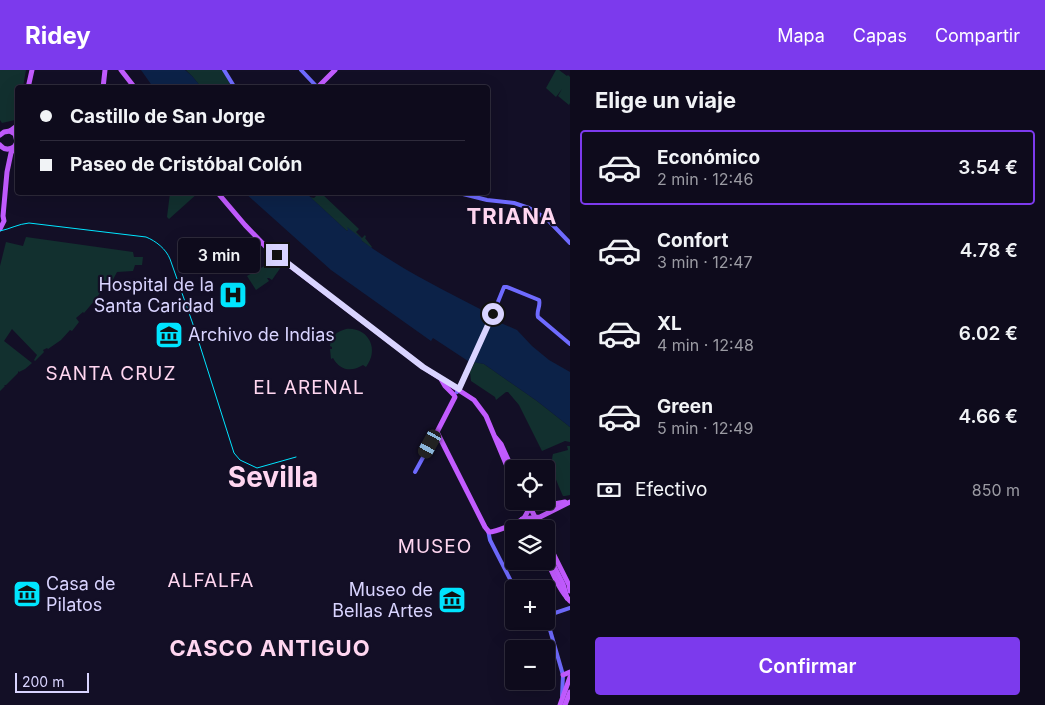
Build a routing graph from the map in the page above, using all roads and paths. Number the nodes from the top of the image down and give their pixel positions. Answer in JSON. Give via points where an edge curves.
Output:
{"nodes":[{"id":1,"x":32,"y":70,"type":"edge"},
{"id":2,"x":105,"y":70,"type":"edge"},
{"id":3,"x":121,"y":70,"type":"edge"},
{"id":4,"x":224,"y":70,"type":"edge"},
{"id":5,"x":301,"y":70,"type":"edge"},
{"id":6,"x":335,"y":70,"type":"edge"},
{"id":7,"x":29,"y":85,"type":"edge"},
{"id":8,"x":103,"y":85,"type":"edge"},
{"id":9,"x":133,"y":85,"type":"edge"},
{"id":10,"x":233,"y":85,"type":"edge"},
{"id":11,"x":315,"y":85,"type":"edge"},
{"id":12,"x":319,"y":85,"type":"edge"},
{"id":13,"x":15,"y":127,"type":"edge"},
{"id":14,"x":10,"y":131,"type":"junction"},
{"id":15,"x":0,"y":135,"type":"edge"},
{"id":16,"x":15,"y":135,"type":"edge"},
{"id":17,"x":15,"y":144,"type":"edge"},
{"id":18,"x":0,"y":145,"type":"edge"},
{"id":19,"x":14,"y":147,"type":"junction"},
{"id":20,"x":220,"y":195,"type":"edge"},
{"id":21,"x":467,"y":195,"type":"edge"},
{"id":22,"x":1,"y":215,"type":"edge"},
{"id":23,"x":0,"y":228,"type":"edge"},
{"id":24,"x":570,"y":243,"type":"edge"},
{"id":25,"x":570,"y":344,"type":"edge"},
{"id":26,"x":440,"y":378,"type":"junction"},
{"id":27,"x":459,"y":389,"type":"junction"},
{"id":28,"x":455,"y":397,"type":"junction"},
{"id":29,"x":437,"y":432,"type":"junction"},
{"id":30,"x":494,"y":436,"type":"junction"},
{"id":31,"x":508,"y":460,"type":"edge"},
{"id":32,"x":505,"y":462,"type":"edge"},
{"id":33,"x":415,"y":472,"type":"dead end"},
{"id":34,"x":570,"y":502,"type":"edge"},
{"id":35,"x":555,"y":504,"type":"edge"},
{"id":36,"x":526,"y":510,"type":"edge"},
{"id":37,"x":530,"y":510,"type":"edge"},
{"id":38,"x":536,"y":518,"type":"junction"},
{"id":39,"x":524,"y":520,"type":"joint"},
{"id":40,"x":505,"y":528,"type":"edge"},
{"id":41,"x":488,"y":530,"type":"junction"},
{"id":42,"x":555,"y":557,"type":"edge"},
{"id":43,"x":555,"y":568,"type":"edge"},
{"id":44,"x":552,"y":570,"type":"edge"},
{"id":45,"x":510,"y":580,"type":"edge"},
{"id":46,"x":563,"y":584,"type":"junction"},
{"id":47,"x":570,"y":592,"type":"edge"},
{"id":48,"x":568,"y":599,"type":"edge"},
{"id":49,"x":570,"y":608,"type":"edge"},
{"id":50,"x":555,"y":613,"type":"edge"},
{"id":51,"x":551,"y":630,"type":"edge"},
{"id":52,"x":568,"y":676,"type":"edge"},
{"id":53,"x":570,"y":692,"type":"edge"},
{"id":54,"x":565,"y":702,"type":"edge"}],
"edges":[{"from":1,"to":7,"type":"main road"},
{"from":2,"to":8,"type":"main road"},
{"from":3,"to":9,"type":"main road"},
{"from":4,"to":10,"type":"main road"},
{"from":5,"to":11,"type":"main road"},
{"from":6,"to":12,"type":"main road"},
{"from":13,"to":14,"type":"main road"},
{"from":14,"to":15,"type":"main road"},
{"from":14,"to":16,"type":"main road"},
{"from":17,"to":19,"type":"main road"},
{"from":18,"to":19,"type":"main road","via":[[7,149]]},
{"from":19,"to":22,"type":"main road"},
{"from":20,"to":26,"type":"main road","via":[[267,248]]},
{"from":21,"to":24,"type":"main road","via":[[530,208],[547,219]]},
{"from":22,"to":23,"type":"main road","via":[[4,221]]},
{"from":25,"to":27,"type":"main road","via":[[539,318],[540,301],[504,287]]},
{"from":26,"to":27,"type":"main road"},
{"from":26,"to":28,"type":"main road"},
{"from":27,"to":28,"type":"main road"},
{"from":27,"to":30,"type":"main road","via":[[484,412]]},
{"from":28,"to":29,"type":"main road"},
{"from":29,"to":33,"type":"main road"},
{"from":29,"to":41,"type":"main road","via":[[468,500]]},
{"from":30,"to":31,"type":"main road"},
{"from":30,"to":32,"type":"main road"},
{"from":34,"to":35,"type":"main road"},
{"from":34,"to":38,"type":"main road"},
{"from":36,"to":39,"type":"main road"},
{"from":37,"to":38,"type":"main road"},
{"from":38,"to":39,"type":"main road"},
{"from":40,"to":41,"type":"main road","via":[[494,532]]},
{"from":41,"to":45,"type":"main road"},
{"from":42,"to":47,"type":"main road"},
{"from":43,"to":46,"type":"main road"},
{"from":44,"to":48,"type":"main road"},
{"from":46,"to":47,"type":"main road"},
{"from":46,"to":48,"type":"main road"},
{"from":49,"to":50,"type":"main road"},
{"from":51,"to":52,"type":"main road"},
{"from":52,"to":54,"type":"main road"},
{"from":53,"to":54,"type":"main road"}]}
